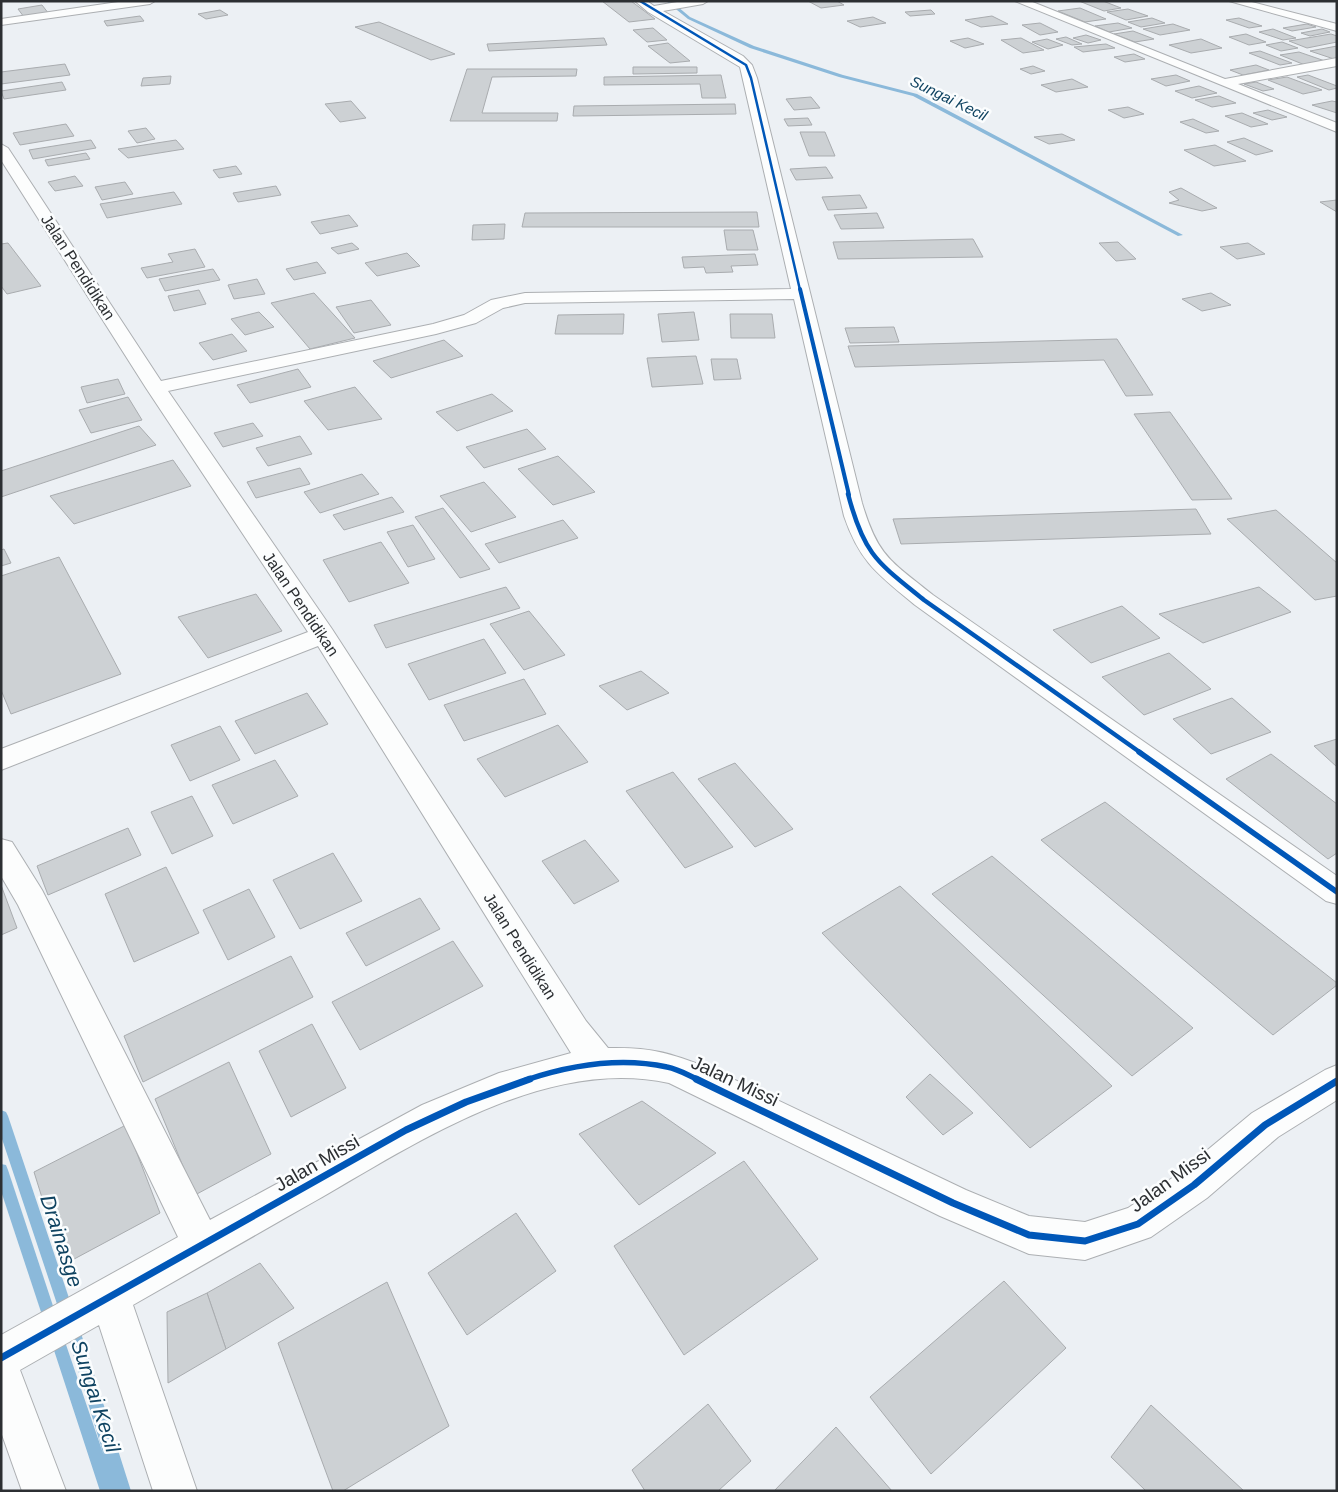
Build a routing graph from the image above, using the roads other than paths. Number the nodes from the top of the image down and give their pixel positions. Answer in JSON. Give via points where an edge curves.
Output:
{"nodes":[{"id":1,"x":150,"y":1,"type":"edge"},
{"id":2,"x":703,"y":1,"type":"edge"},
{"id":3,"x":1020,"y":1,"type":"edge"},
{"id":4,"x":1234,"y":1,"type":"edge"},
{"id":5,"x":1260,"y":1,"type":"edge"},
{"id":6,"x":653,"y":7,"type":"edge"},
{"id":7,"x":1,"y":22,"type":"edge"},
{"id":8,"x":1337,"y":22,"type":"edge"},
{"id":9,"x":1337,"y":28,"type":"edge"},
{"id":10,"x":1337,"y":62,"type":"edge"},
{"id":11,"x":1226,"y":82,"type":"junction"},
{"id":12,"x":1337,"y":118,"type":"edge"},
{"id":13,"x":1321,"y":121,"type":"junction"},
{"id":14,"x":1337,"y":128,"type":"edge"},
{"id":15,"x":3,"y":152,"type":"edge"},
{"id":16,"x":800,"y":294,"type":"junction"},
{"id":17,"x":156,"y":388,"type":"junction"},
{"id":18,"x":323,"y":635,"type":"junction"},
{"id":19,"x":1,"y":760,"type":"edge"},
{"id":20,"x":1,"y":850,"type":"edge"},
{"id":21,"x":1337,"y":892,"type":"edge"},
{"id":22,"x":599,"y":1062,"type":"junction"},
{"id":23,"x":1337,"y":1080,"type":"edge"},
{"id":24,"x":202,"y":1245,"type":"junction"},
{"id":25,"x":93,"y":1307,"type":"junction"},
{"id":26,"x":8,"y":1359,"type":"edge"},
{"id":27,"x":44,"y":1491,"type":"edge"},
{"id":28,"x":175,"y":1491,"type":"edge"}],
"edges":[{"from":1,"to":7,"type":"main road"},
{"from":2,"to":6,"type":"main road"},
{"from":3,"to":11,"type":"main road"},
{"from":4,"to":9,"type":"main road"},
{"from":5,"to":8,"type":"main road"},
{"from":6,"to":16,"type":"main road","via":[[746,65],[760,107]]},
{"from":10,"to":11,"type":"main road"},
{"from":11,"to":13,"type":"main road"},
{"from":12,"to":13,"type":"main road"},
{"from":13,"to":14,"type":"main road"},
{"from":15,"to":17,"type":"main road","name":"Jalan Pendidikan"},
{"from":16,"to":17,"type":"main road","via":[[508,300],[470,319],[436,329]]},
{"from":16,"to":21,"type":"main road","via":[[838,456],[865,541],[880,564],[924,600]]},
{"from":17,"to":18,"type":"main road","name":"Jalan Pendidikan"},
{"from":18,"to":19,"type":"main road"},
{"from":18,"to":22,"type":"main road","name":"Jalan Pendidikan","via":[[574,1031]]},
{"from":20,"to":24,"type":"main road","via":[[31,899]]},
{"from":22,"to":23,"type":"main road","name":"Jalan Missi","via":[[668,1067],[952,1203],[1029,1235],[1085,1240],[1138,1224],[1194,1185],[1265,1125]]},
{"from":22,"to":24,"type":"main road","name":"Jalan Missi","via":[[520,1082],[442,1112]]},
{"from":24,"to":25,"type":"main road","name":"Jalan Missi"},
{"from":25,"to":26,"type":"main road","name":"Jalan Missi"},
{"from":25,"to":28,"type":"main road"},
{"from":26,"to":27,"type":"main road"}]}
